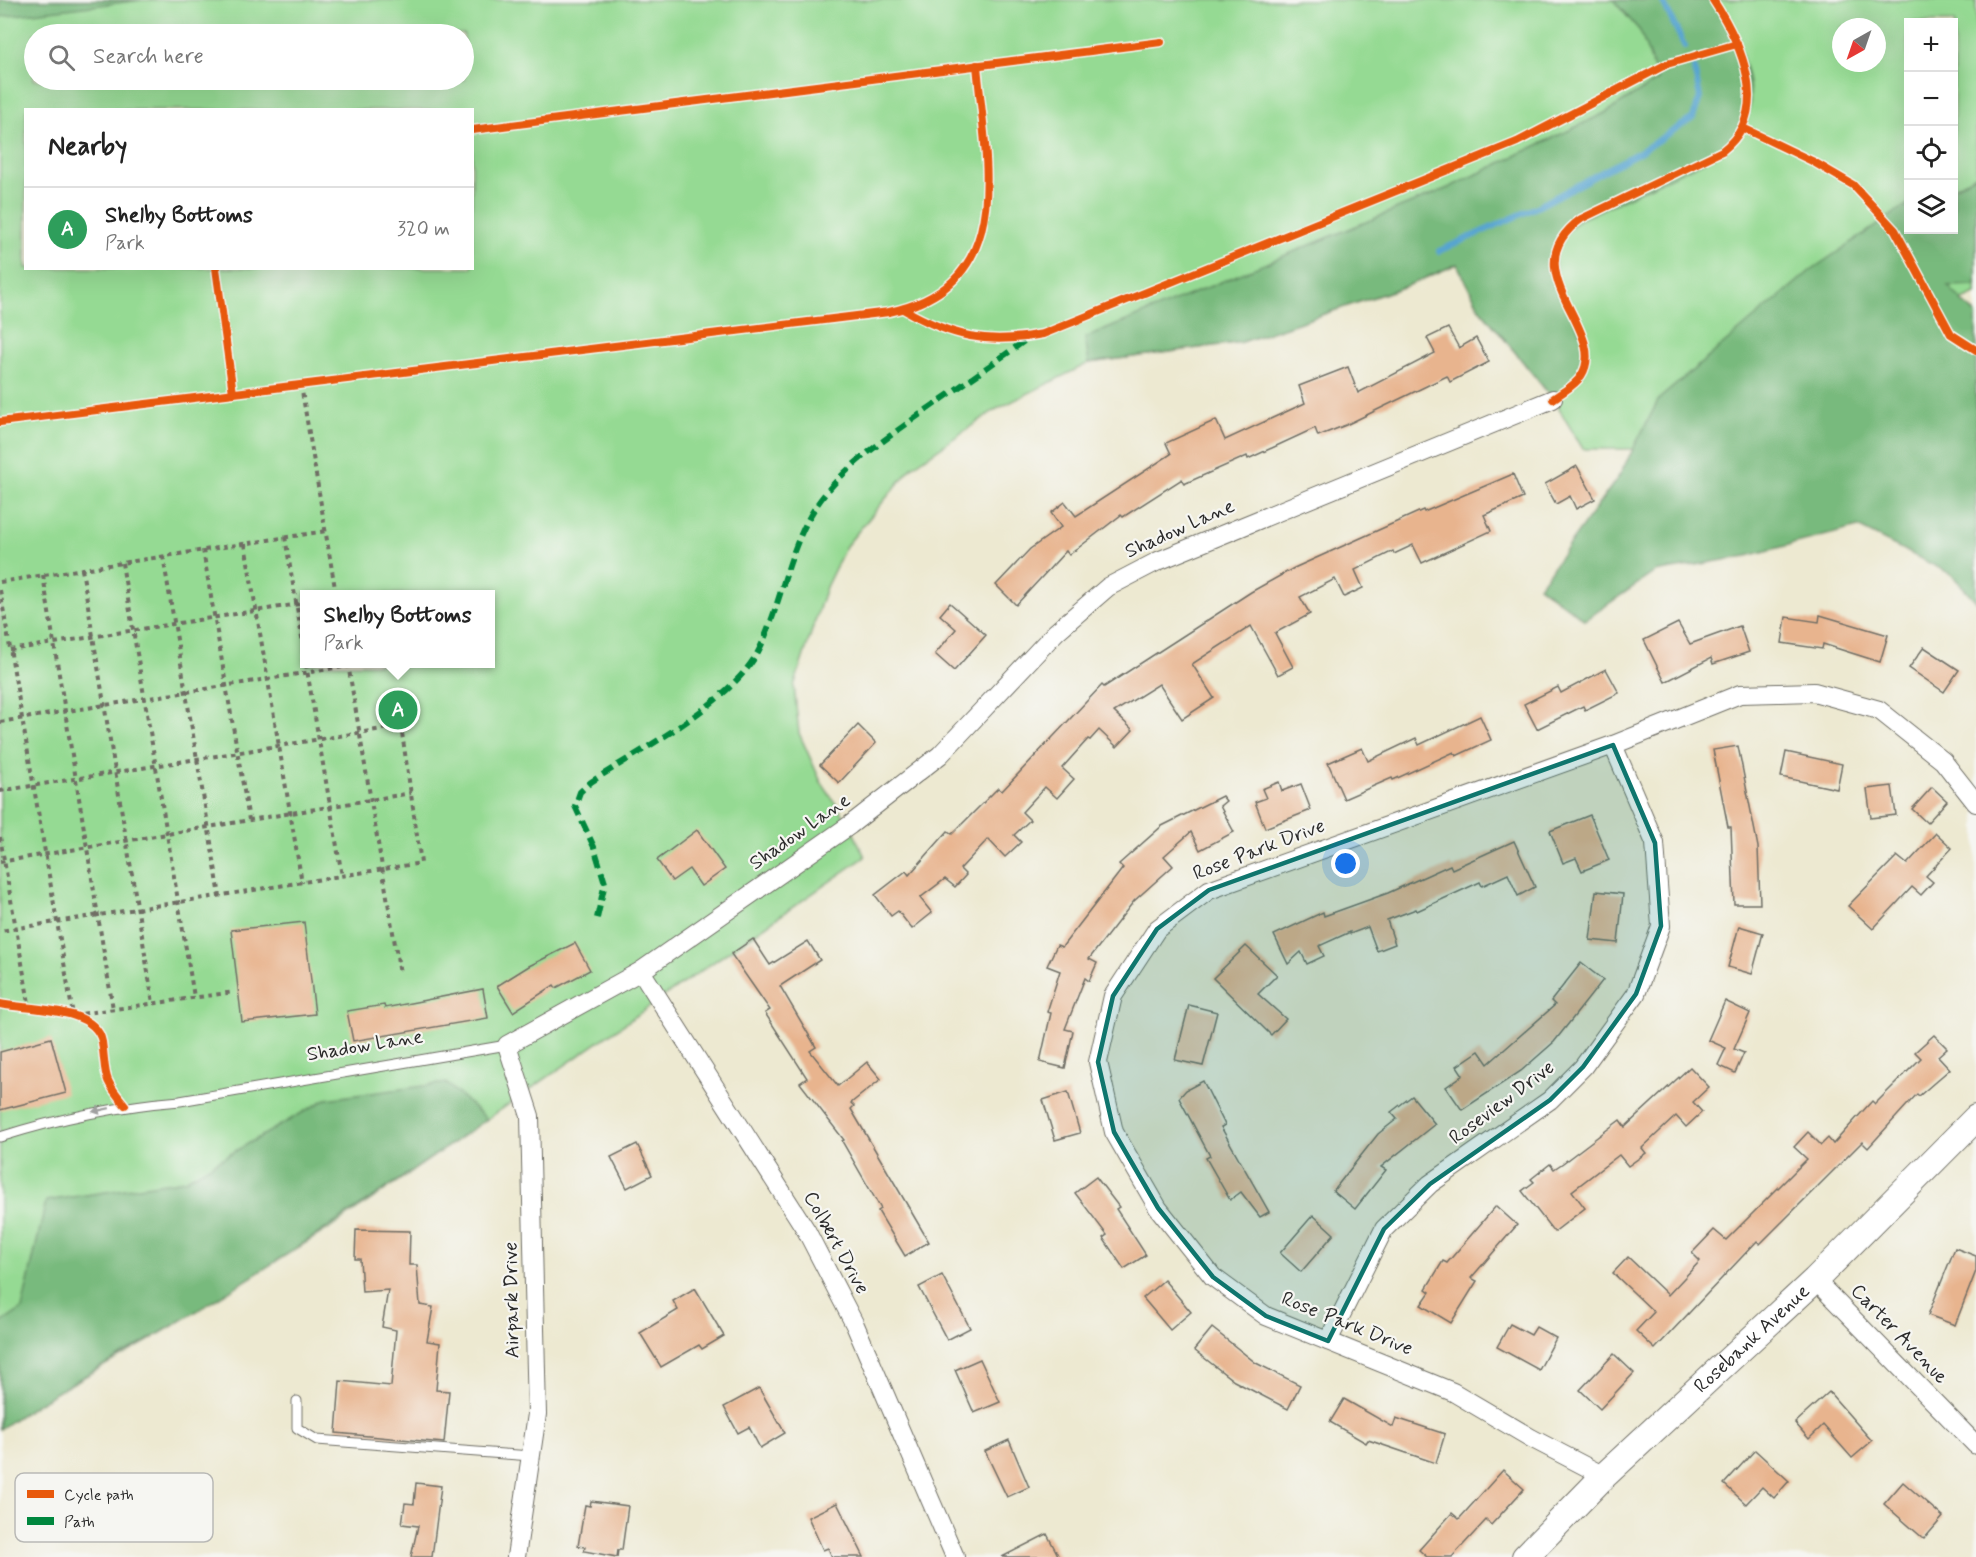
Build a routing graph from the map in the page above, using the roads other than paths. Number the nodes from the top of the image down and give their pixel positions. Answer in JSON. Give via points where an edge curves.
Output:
{"nodes":[{"id":1,"x":1553,"y":399,"type":"dead end"},
{"id":2,"x":1613,"y":745,"type":"junction"},
{"id":3,"x":1976,"y":803,"type":"edge"},
{"id":4,"x":641,"y":971,"type":"junction"},
{"id":5,"x":507,"y":1045,"type":"junction"},
{"id":6,"x":1976,"y":1118,"type":"edge"},
{"id":7,"x":0,"y":1137,"type":"edge"},
{"id":8,"x":1815,"y":1280,"type":"junction"},
{"id":9,"x":1328,"y":1341,"type":"junction"},
{"id":10,"x":297,"y":1401,"type":"dead end"},
{"id":11,"x":1976,"y":1445,"type":"edge"},
{"id":12,"x":531,"y":1456,"type":"junction"},
{"id":13,"x":1604,"y":1476,"type":"junction"},
{"id":14,"x":516,"y":1557,"type":"edge"},
{"id":15,"x":955,"y":1557,"type":"edge"},
{"id":16,"x":1525,"y":1557,"type":"edge"}],
"edges":[{"from":1,"to":4,"type":"street","name":"Shadow Lane","via":[[1158,561],[1108,587],[1056,632],[940,755],[850,825]]},
{"from":2,"to":3,"type":"street","name":"Rose Park Drive","via":[[1740,694],[1814,692],[1878,710],[1943,761]]},
{"from":2,"to":9,"type":"street","name":"Roseview Drive","via":[[1655,843],[1661,926],[1636,994],[1583,1067],[1550,1100],[1430,1184],[1384,1229]]},
{"from":2,"to":9,"type":"street","name":"Rose Park Drive","via":[[1209,890],[1156,929],[1113,996],[1098,1062],[1114,1132],[1158,1208],[1213,1277],[1266,1316]]},
{"from":4,"to":5,"type":"street","name":"Shadow Lane"},
{"from":4,"to":15,"type":"street","name":"Colbert Drive","via":[[806,1230],[855,1325]]},
{"from":5,"to":7,"type":"lane","name":"Shadow Lane","one_way":true,"via":[[180,1101],[125,1105],[53,1120]]},
{"from":5,"to":12,"type":"street","name":"Airpark Drive","via":[[530,1116],[537,1414]]},
{"from":6,"to":8,"type":"street","name":"Rosebank Avenue"},
{"from":8,"to":11,"type":"street","name":"Carter Avenue"},
{"from":8,"to":13,"type":"street","name":"Rosebank Avenue"},
{"from":9,"to":13,"type":"street","name":"Rose Park Drive","via":[[1453,1392]]},
{"from":10,"to":12,"type":"lane","via":[[297,1428],[317,1440]]},
{"from":12,"to":14,"type":"street","name":"Airpark Drive"},
{"from":13,"to":16,"type":"street","name":"Rosebank Avenue"}]}
